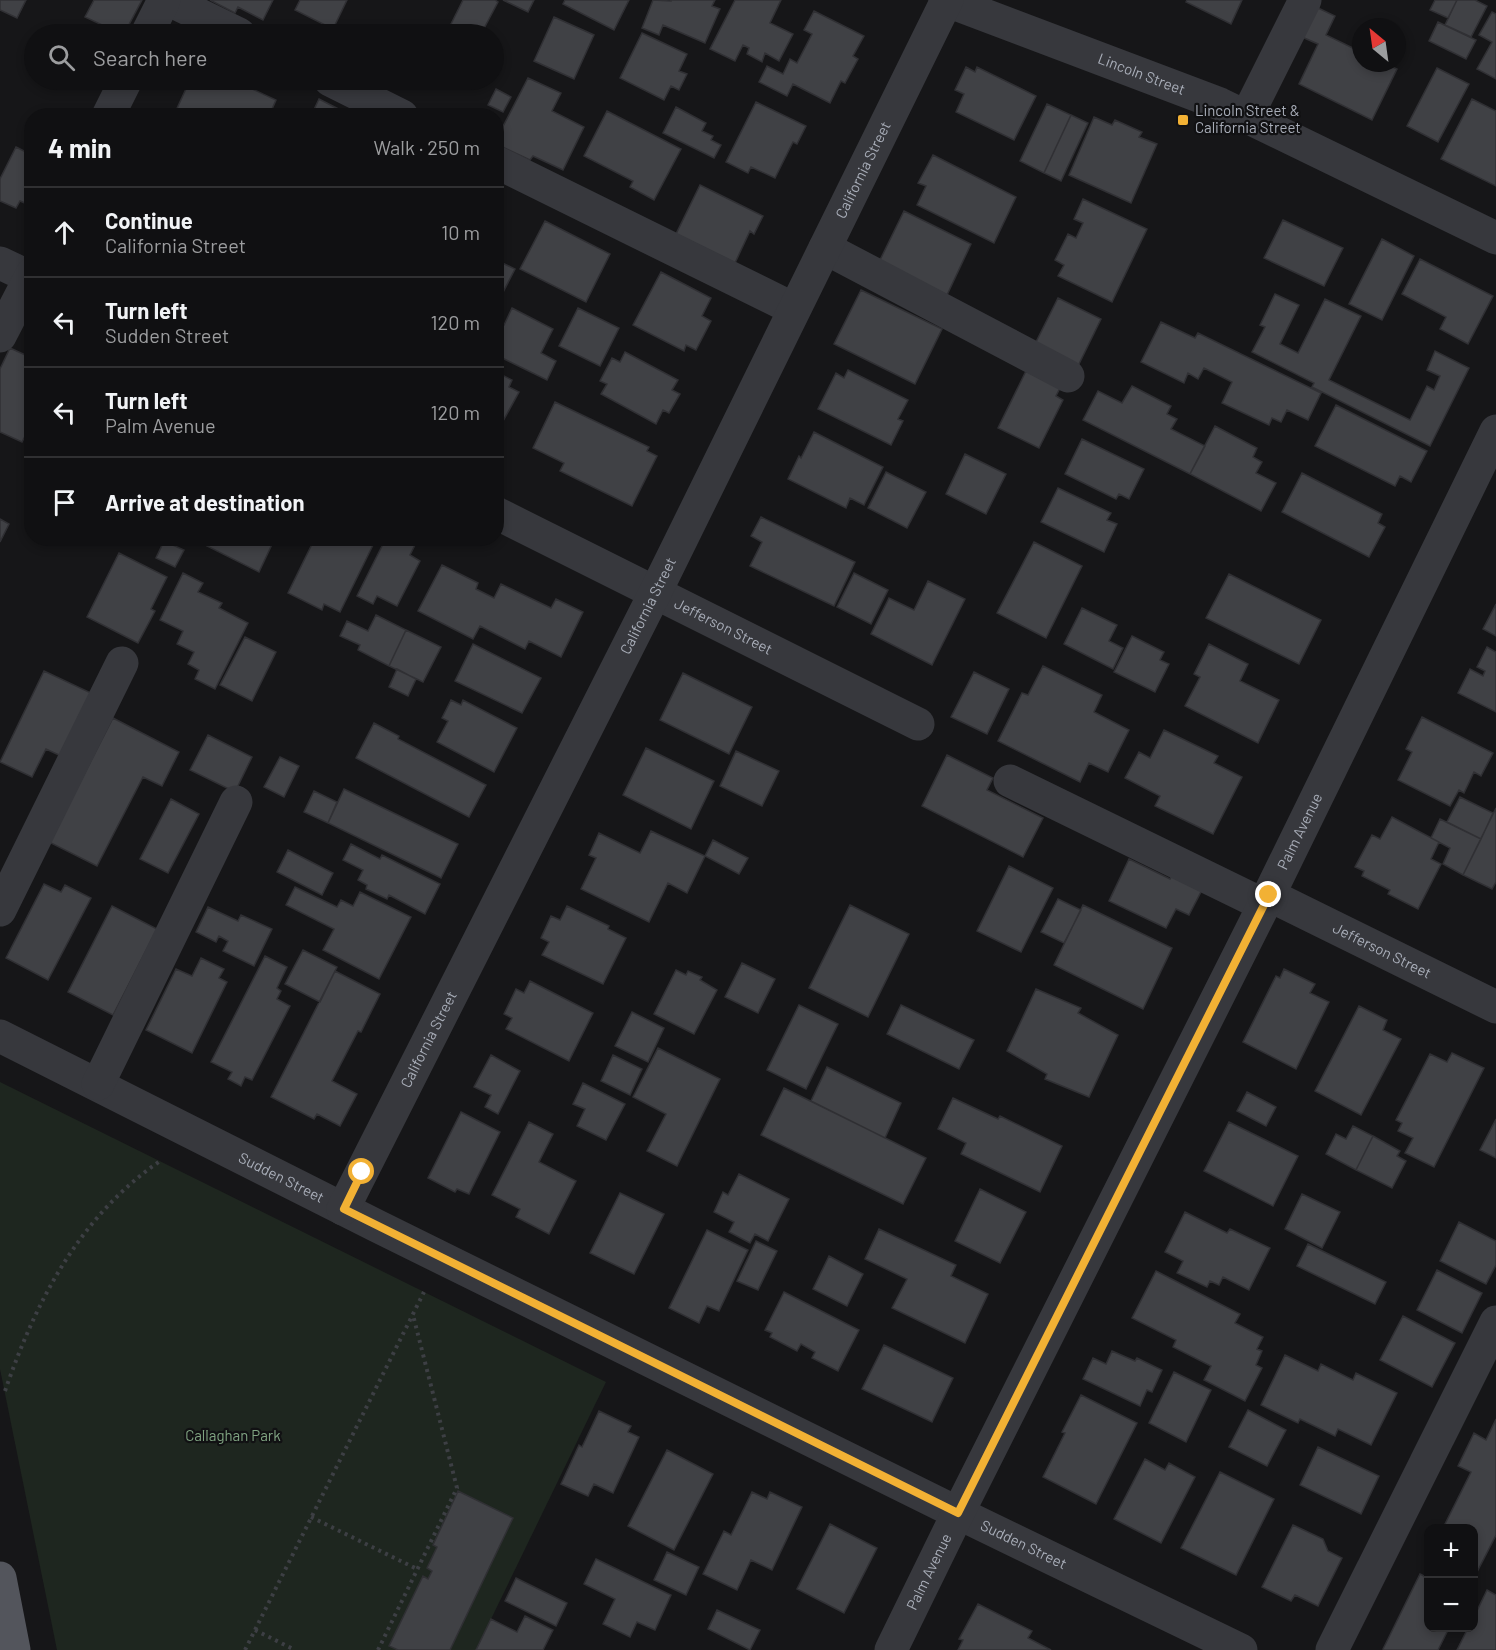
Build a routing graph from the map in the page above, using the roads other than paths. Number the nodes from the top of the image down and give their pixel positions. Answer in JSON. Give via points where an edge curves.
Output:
{"nodes":[{"id":1,"x":164,"y":0,"type":"edge"},
{"id":2,"x":169,"y":0,"type":"edge"},
{"id":3,"x":946,"y":0,"type":"edge"},
{"id":4,"x":1305,"y":0,"type":"edge"},
{"id":5,"x":152,"y":24,"type":"edge"},
{"id":6,"x":218,"y":24,"type":"edge"},
{"id":7,"x":121,"y":90,"type":"edge"},
{"id":8,"x":350,"y":90,"type":"edge"},
{"id":9,"x":112,"y":108,"type":"edge"},
{"id":10,"x":386,"y":108,"type":"edge"},
{"id":11,"x":1247,"y":116,"type":"junction"},
{"id":12,"x":504,"y":166,"type":"edge"},
{"id":13,"x":1496,"y":238,"type":"edge"},
{"id":14,"x":825,"y":248,"type":"junction"},
{"id":15,"x":0,"y":263,"type":"edge"},
{"id":16,"x":24,"y":273,"type":"edge"},
{"id":17,"x":24,"y":290,"type":"edge"},
{"id":18,"x":794,"y":309,"type":"junction"},
{"id":19,"x":0,"y":336,"type":"edge"},
{"id":20,"x":1068,"y":376,"type":"dead end"},
{"id":21,"x":1496,"y":431,"type":"edge"},
{"id":22,"x":504,"y":517,"type":"edge"},
{"id":23,"x":655,"y":593,"type":"junction"},
{"id":24,"x":122,"y":663,"type":"dead end"},
{"id":25,"x":918,"y":724,"type":"dead end"},
{"id":26,"x":1010,"y":781,"type":"dead end"},
{"id":27,"x":236,"y":802,"type":"dead end"},
{"id":28,"x":1266,"y":900,"type":"junction"},
{"id":29,"x":0,"y":909,"type":"edge"},
{"id":30,"x":1496,"y":1007,"type":"edge"},
{"id":31,"x":0,"y":1036,"type":"edge"},
{"id":32,"x":98,"y":1084,"type":"junction"},
{"id":33,"x":344,"y":1209,"type":"junction"},
{"id":34,"x":1496,"y":1322,"type":"edge"},
{"id":35,"x":1484,"y":1376,"type":"edge"},
{"id":36,"x":958,"y":1513,"type":"junction"},
{"id":37,"x":0,"y":1578,"type":"edge"},
{"id":38,"x":14,"y":1650,"type":"edge"},
{"id":39,"x":891,"y":1650,"type":"edge"},
{"id":40,"x":1241,"y":1650,"type":"edge"},
{"id":41,"x":1332,"y":1650,"type":"edge"}],
"edges":[{"from":1,"to":5,"type":"street"},
{"from":2,"to":6,"type":"street"},
{"from":3,"to":11,"type":"street","name":"Lincoln Street"},
{"from":3,"to":14,"type":"street","name":"California Street"},
{"from":4,"to":11,"type":"street"},
{"from":7,"to":9,"type":"street"},
{"from":8,"to":10,"type":"street"},
{"from":11,"to":13,"type":"street","name":"Lincoln Street"},
{"from":12,"to":18,"type":"street"},
{"from":14,"to":18,"type":"street","name":"California Street"},
{"from":14,"to":20,"type":"street"},
{"from":15,"to":16,"type":"street"},
{"from":17,"to":19,"type":"street"},
{"from":18,"to":23,"type":"street","name":"California Street"},
{"from":21,"to":28,"type":"street","name":"Palm Avenue"},
{"from":22,"to":23,"type":"street","name":"Jefferson Street"},
{"from":23,"to":25,"type":"street","name":"Jefferson Street"},
{"from":23,"to":33,"type":"street","name":"California Street"},
{"from":24,"to":29,"type":"street"},
{"from":26,"to":28,"type":"street","name":"Jefferson Street"},
{"from":27,"to":32,"type":"street"},
{"from":28,"to":30,"type":"street","name":"Jefferson Street"},
{"from":28,"to":36,"type":"street","name":"Palm Avenue"},
{"from":31,"to":32,"type":"street","name":"Sudden Street"},
{"from":32,"to":33,"type":"street","name":"Sudden Street"},
{"from":33,"to":36,"type":"street","name":"Sudden Street"},
{"from":34,"to":35,"type":"street"},
{"from":35,"to":41,"type":"street"},
{"from":36,"to":39,"type":"street","name":"Palm Avenue"},
{"from":36,"to":40,"type":"street","name":"Sudden Street"},
{"from":37,"to":38,"type":"main road"}]}
